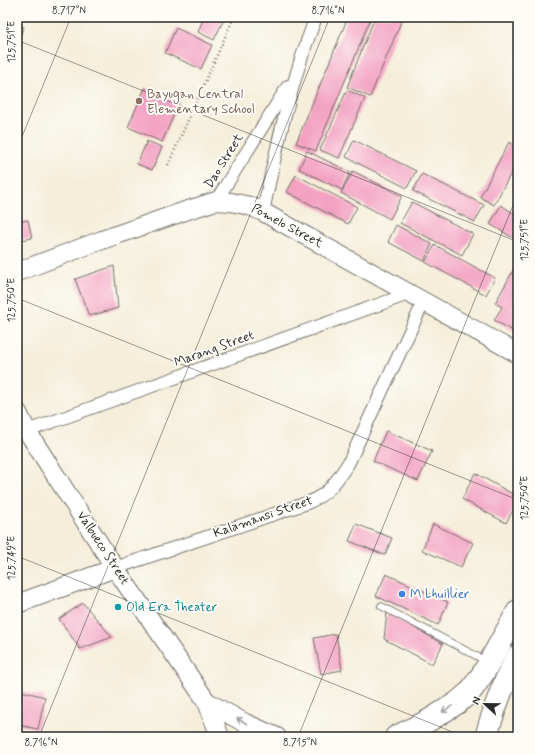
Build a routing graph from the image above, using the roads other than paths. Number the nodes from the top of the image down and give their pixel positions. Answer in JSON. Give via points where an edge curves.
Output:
{"nodes":[{"id":1,"x":316,"y":17,"type":"edge"},
{"id":2,"x":295,"y":75,"type":"junction"},
{"id":3,"x":216,"y":201,"type":"junction"},
{"id":4,"x":263,"y":212,"type":"junction"},
{"id":5,"x":17,"y":272,"type":"edge"},
{"id":6,"x":417,"y":297,"type":"junction"},
{"id":7,"x":518,"y":354,"type":"edge"},
{"id":8,"x":17,"y":411,"type":"edge"},
{"id":9,"x":27,"y":431,"type":"junction"},
{"id":10,"x":115,"y":568,"type":"junction"},
{"id":11,"x":17,"y":604,"type":"edge"},
{"id":12,"x":381,"y":606,"type":"dead end"},
{"id":13,"x":518,"y":612,"type":"edge"},
{"id":14,"x":518,"y":656,"type":"edge"},
{"id":15,"x":489,"y":663,"type":"junction"},
{"id":16,"x":207,"y":702,"type":"junction"},
{"id":17,"x":220,"y":737,"type":"edge"},
{"id":18,"x":277,"y":737,"type":"edge"},
{"id":19,"x":396,"y":737,"type":"edge"},
{"id":20,"x":486,"y":737,"type":"edge"}],
"edges":[{"from":1,"to":2,"type":"street","name":"Dao Street"},
{"from":2,"to":3,"type":"street","name":"Dao Street"},
{"from":2,"to":4,"type":"street","name":"Dao Street"},
{"from":3,"to":4,"type":"street","name":"Pomelo Street","via":[[250,206]]},
{"from":3,"to":5,"type":"street","name":"Pomelo Street"},
{"from":4,"to":6,"type":"street","name":"Pomelo Street"},
{"from":6,"to":7,"type":"street","name":"Pomelo Street"},
{"from":6,"to":9,"type":"street","name":"Marang Street"},
{"from":6,"to":10,"type":"street","name":"Kalamansi Street","via":[[349,462],[330,489],[307,503]]},
{"from":8,"to":9,"type":"street","name":"Valbueco Street"},
{"from":9,"to":10,"type":"street","name":"Valbueco Street"},
{"from":10,"to":11,"type":"street","name":"Kalamansi Street"},
{"from":10,"to":16,"type":"street","name":"Valbueco Street"},
{"from":12,"to":15,"type":"lane"},
{"from":13,"to":15,"type":"highway"},
{"from":14,"to":20,"type":"highway","via":[[496,704]]},
{"from":15,"to":19,"type":"highway","one_way":true,"via":[[470,692],[428,721]]},
{"from":16,"to":17,"type":"street","name":"Valbueco Street"},
{"from":18,"to":16,"type":"street","name":"Valbueco Street","one_way":true}]}
